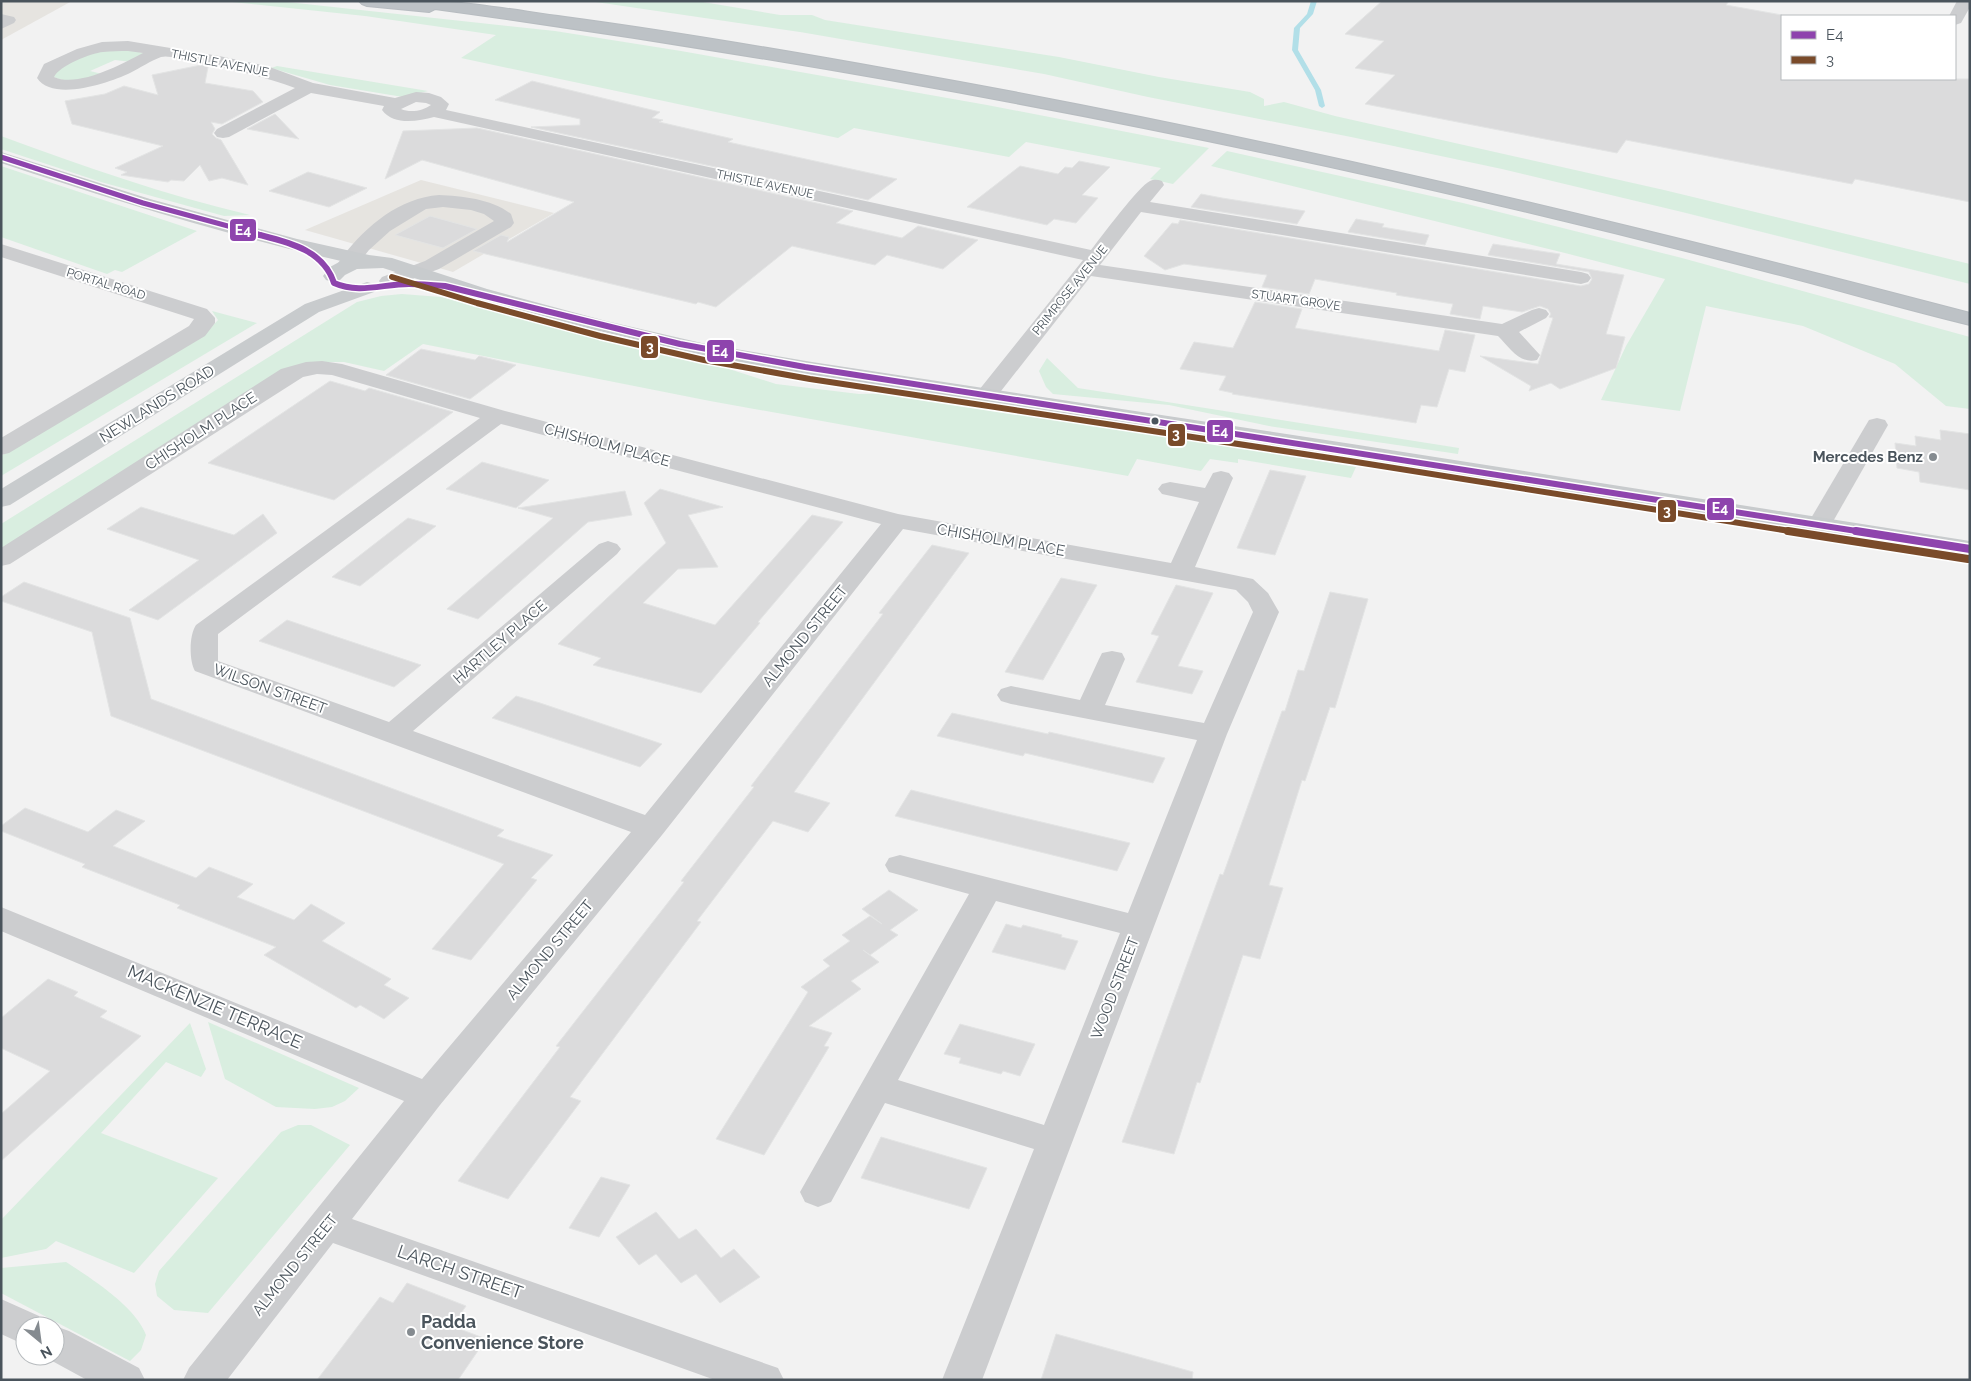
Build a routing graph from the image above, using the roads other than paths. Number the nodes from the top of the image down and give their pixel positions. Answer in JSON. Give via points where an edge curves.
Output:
{"nodes":[{"id":1,"x":367,"y":1,"type":"edge"},
{"id":2,"x":411,"y":1,"type":"edge"},
{"id":3,"x":508,"y":1,"type":"edge"},
{"id":4,"x":1965,"y":1,"type":"edge"},
{"id":5,"x":1956,"y":18,"type":"edge"},
{"id":6,"x":1,"y":19,"type":"edge"},
{"id":7,"x":548,"y":19,"type":"junction"},
{"id":8,"x":1,"y":24,"type":"edge"},
{"id":9,"x":159,"y":52,"type":"junction"},
{"id":10,"x":309,"y":87,"type":"junction"},
{"id":11,"x":243,"y":137,"type":"dead end"},
{"id":12,"x":1,"y":156,"type":"edge"},
{"id":13,"x":1155,"y":185,"type":"dead end"},
{"id":14,"x":1518,"y":187,"type":"dead end"},
{"id":15,"x":1136,"y":206,"type":"junction"},
{"id":16,"x":1,"y":250,"type":"edge"},
{"id":17,"x":25,"y":258,"type":"junction"},
{"id":18,"x":1092,"y":263,"type":"junction"},
{"id":19,"x":347,"y":268,"type":"junction"},
{"id":20,"x":1,"y":269,"type":"edge"},
{"id":21,"x":414,"y":272,"type":"junction"},
{"id":22,"x":1581,"y":278,"type":"dead end"},
{"id":23,"x":381,"y":281,"type":"junction"},
{"id":24,"x":480,"y":293,"type":"junction"},
{"id":25,"x":312,"y":308,"type":"junction"},
{"id":26,"x":1539,"y":314,"type":"dead end"},
{"id":27,"x":1970,"y":319,"type":"edge"},
{"id":28,"x":1505,"y":331,"type":"junction"},
{"id":29,"x":1529,"y":355,"type":"dead end"},
{"id":30,"x":986,"y":395,"type":"junction"},
{"id":31,"x":497,"y":416,"type":"junction"},
{"id":32,"x":1877,"y":424,"type":"dead end"},
{"id":33,"x":1,"y":448,"type":"edge"},
{"id":34,"x":1170,"y":489,"type":"dead end"},
{"id":35,"x":1,"y":500,"type":"edge"},
{"id":36,"x":897,"y":521,"type":"junction"},
{"id":37,"x":1819,"y":525,"type":"junction"},
{"id":38,"x":608,"y":549,"type":"dead end"},
{"id":39,"x":1970,"y":550,"type":"edge"},
{"id":40,"x":1,"y":559,"type":"edge"},
{"id":41,"x":1180,"y":572,"type":"junction"},
{"id":42,"x":1259,"y":598,"type":"joint"},
{"id":43,"x":1112,"y":659,"type":"dead end"},
{"id":44,"x":1011,"y":695,"type":"dead end"},
{"id":45,"x":1089,"y":710,"type":"junction"},
{"id":46,"x":392,"y":734,"type":"junction"},
{"id":47,"x":1213,"y":734,"type":"junction"},
{"id":48,"x":651,"y":828,"type":"junction"},
{"id":49,"x":900,"y":865,"type":"dead end"},
{"id":50,"x":988,"y":888,"type":"junction"},
{"id":51,"x":5,"y":924,"type":"edge"},
{"id":52,"x":1138,"y":927,"type":"junction"},
{"id":53,"x":877,"y":1087,"type":"junction"},
{"id":54,"x":428,"y":1096,"type":"junction"},
{"id":55,"x":1055,"y":1142,"type":"junction"},
{"id":56,"x":818,"y":1192,"type":"dead end"},
{"id":57,"x":326,"y":1225,"type":"junction"},
{"id":58,"x":1,"y":1316,"type":"edge"},
{"id":59,"x":15,"y":1323,"type":"edge"},
{"id":60,"x":65,"y":1348,"type":"edge"},
{"id":61,"x":125,"y":1380,"type":"edge"},
{"id":62,"x":203,"y":1380,"type":"edge"},
{"id":63,"x":764,"y":1380,"type":"edge"},
{"id":64,"x":962,"y":1380,"type":"edge"}],
"edges":[{"from":1,"to":7,"type":"highway"},
{"from":2,"to":7,"type":"highway"},
{"from":3,"to":14,"type":"highway","via":[[736,34],[1020,82],[1237,125]]},
{"from":4,"to":5,"type":"street"},
{"from":6,"to":8,"type":"street","via":[[8,20]]},
{"from":7,"to":27,"type":"highway","via":[[879,71],[1220,137],[1591,221]]},
{"from":9,"to":9,"type":"street","name":"THISTLE AVENUE","via":[[128,46],[92,49],[50,68],[45,78],[57,84],[98,80]]},
{"from":9,"to":10,"type":"street","name":"THISTLE AVENUE","via":[[261,70]]},
{"from":10,"to":11,"type":"street","via":[[216,132]]},
{"from":10,"to":18,"type":"street","name":"THISTLE AVENUE","via":[[396,104],[391,110],[400,115],[417,116],[433,112]]},
{"from":12,"to":19,"type":"main road","via":[[143,203],[293,244],[314,254],[327,266]]},
{"from":13,"to":15,"type":"street","name":"PRIMROSE AVENUE"},
{"from":15,"to":18,"type":"street","name":"PRIMROSE AVENUE"},
{"from":15,"to":22,"type":"street"},
{"from":16,"to":17,"type":"street","name":"PORTAL ROAD"},
{"from":17,"to":20,"type":"street"},
{"from":17,"to":33,"type":"street","name":"PORTAL ROAD","via":[[194,311],[205,318],[197,331]]},
{"from":18,"to":28,"type":"street","name":"STUART GROVE"},
{"from":18,"to":30,"type":"street","name":"PRIMROSE AVENUE"},
{"from":19,"to":21,"type":"street","via":[[384,225],[411,208],[432,201],[478,206],[497,212],[504,218],[504,223]]},
{"from":19,"to":23,"type":"main road","via":[[384,262]]},
{"from":19,"to":23,"type":"main road","via":[[334,283],[344,288]]},
{"from":19,"to":25,"type":"main road","name":"NEWLANDS ROAD"},
{"from":21,"to":23,"type":"main road"},
{"from":21,"to":24,"type":"main road"},
{"from":23,"to":24,"type":"main road"},
{"from":23,"to":25,"type":"main road","name":"NEWLANDS ROAD"},
{"from":24,"to":30,"type":"main road","via":[[706,350]]},
{"from":25,"to":35,"type":"main road","name":"NEWLANDS ROAD"},
{"from":26,"to":28,"type":"street"},
{"from":28,"to":29,"type":"street"},
{"from":30,"to":37,"type":"main road"},
{"from":31,"to":36,"type":"street","name":"CHISHOLM PLACE"},
{"from":31,"to":40,"type":"street","name":"CHISHOLM PLACE","via":[[334,369],[317,366],[302,369],[289,374]]},
{"from":31,"to":46,"type":"street","name":"WILSON STREET","via":[[205,630],[205,665]]},
{"from":32,"to":37,"type":"street"},
{"from":34,"to":41,"type":"street","via":[[1217,487]]},
{"from":36,"to":41,"type":"street","name":"CHISHOLM PLACE"},
{"from":36,"to":48,"type":"street","name":"ALMOND STREET"},
{"from":37,"to":39,"type":"main road"},
{"from":38,"to":46,"type":"street","name":"HARTLEY PLACE"},
{"from":41,"to":42,"type":"street","name":"CHISHOLM PLACE","via":[[1244,584]]},
{"from":42,"to":47,"type":"street","name":"WOOD STREET","via":[[1266,612]]},
{"from":43,"to":45,"type":"street"},
{"from":44,"to":45,"type":"street"},
{"from":45,"to":47,"type":"street"},
{"from":46,"to":48,"type":"street","name":"WILSON STREET"},
{"from":47,"to":52,"type":"street","name":"WOOD STREET"},
{"from":48,"to":54,"type":"street","name":"ALMOND STREET"},
{"from":49,"to":50,"type":"street"},
{"from":50,"to":52,"type":"street"},
{"from":50,"to":53,"type":"street"},
{"from":51,"to":54,"type":"street","name":"MACKENZIE TERRACE"},
{"from":52,"to":55,"type":"street","name":"WOOD STREET"},
{"from":53,"to":55,"type":"street"},
{"from":53,"to":56,"type":"street"},
{"from":54,"to":57,"type":"street","name":"ALMOND STREET"},
{"from":55,"to":64,"type":"street","name":"WOOD STREET"},
{"from":57,"to":62,"type":"street","name":"ALMOND STREET"},
{"from":57,"to":63,"type":"street","name":"LARCH STREET"},
{"from":58,"to":59,"type":"street"},
{"from":60,"to":61,"type":"street"}]}
